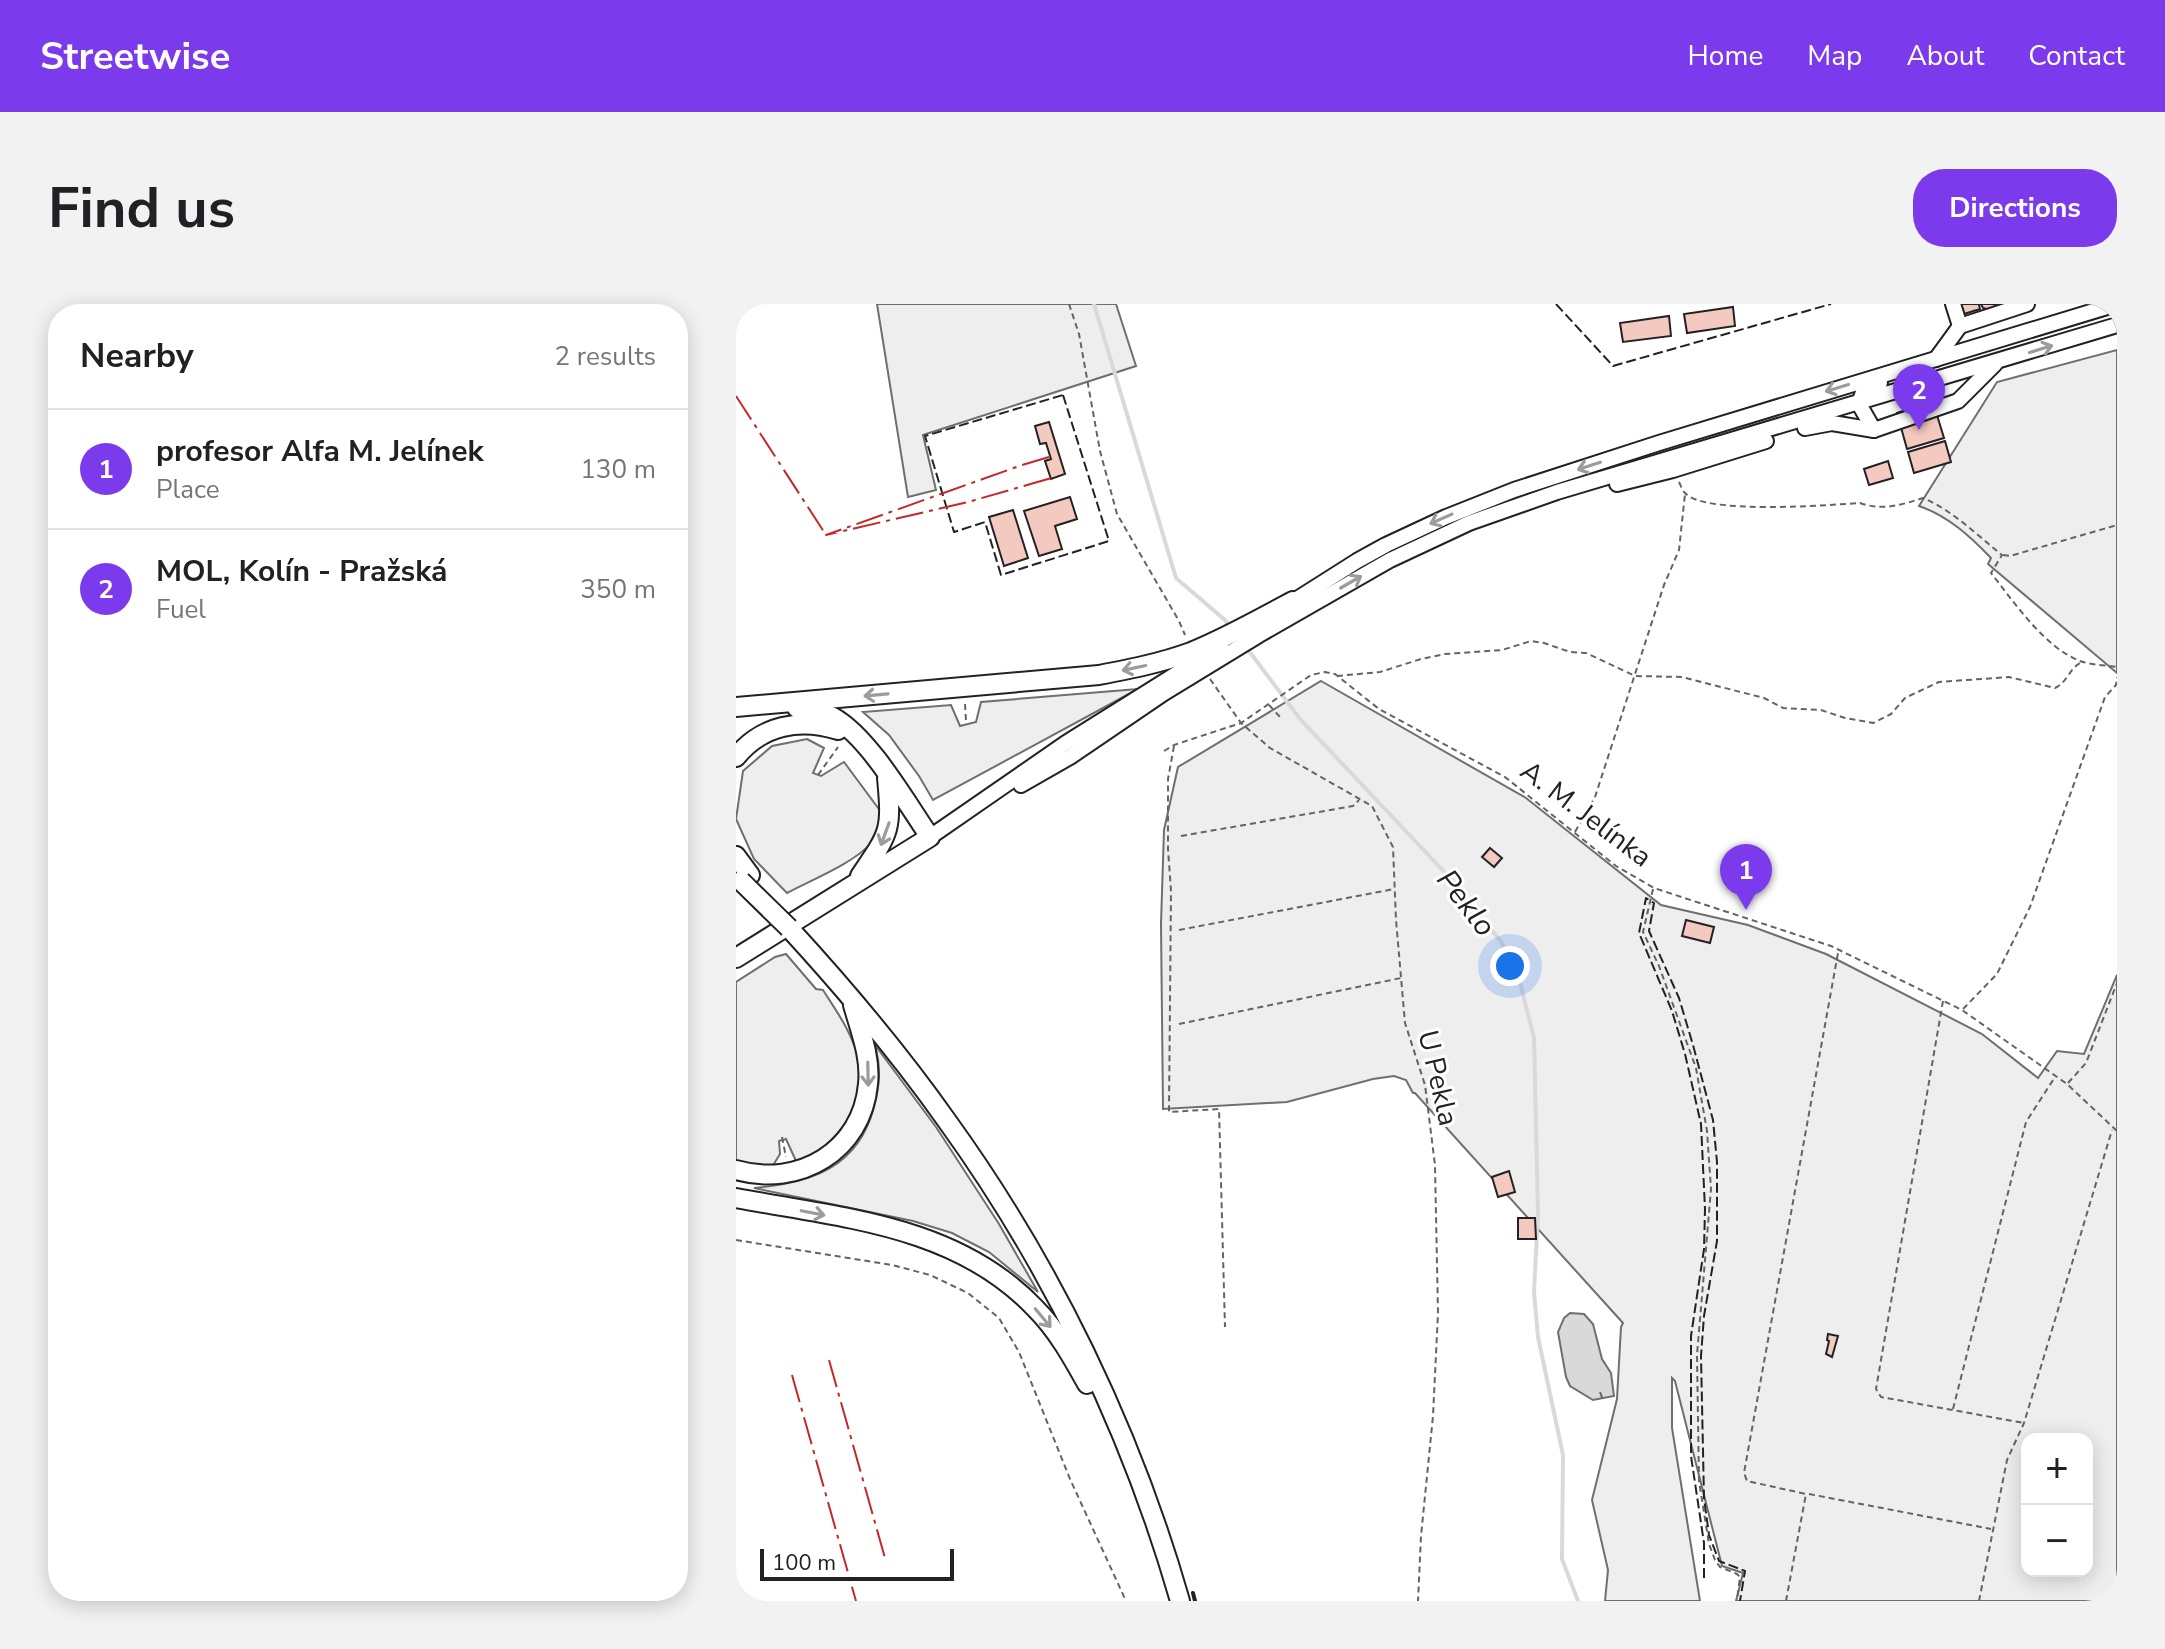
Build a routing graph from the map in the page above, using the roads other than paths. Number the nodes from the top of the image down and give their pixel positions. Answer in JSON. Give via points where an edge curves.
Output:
{"nodes":[{"id":1,"x":1953,"y":304,"type":"edge"},
{"id":2,"x":2027,"y":304,"type":"edge"},
{"id":3,"x":2117,"y":304,"type":"edge"},
{"id":4,"x":2117,"y":325,"type":"edge"},
{"id":5,"x":1960,"y":326,"type":"junction"},
{"id":6,"x":1938,"y":358,"type":"junction"},
{"id":7,"x":1997,"y":362,"type":"junction"},
{"id":8,"x":1859,"y":404,"type":"junction"},
{"id":9,"x":1874,"y":430,"type":"junction"},
{"id":10,"x":1557,"y":492,"type":"junction"},
{"id":11,"x":1293,"y":601,"type":"joint"},
{"id":12,"x":1255,"y":628,"type":"junction"},
{"id":13,"x":1213,"y":652,"type":"junction"},
{"id":14,"x":774,"y":704,"type":"junction"},
{"id":15,"x":736,"y":707,"type":"edge"},
{"id":16,"x":736,"y":757,"type":"edge"},
{"id":17,"x":874,"y":757,"type":"junction"},
{"id":18,"x":887,"y":775,"type":"junction"},
{"id":19,"x":930,"y":837,"type":"junction"},
{"id":20,"x":736,"y":856,"type":"edge"},
{"id":21,"x":741,"y":880,"type":"edge"},
{"id":22,"x":854,"y":885,"type":"junction"},
{"id":23,"x":754,"y":946,"type":"junction"},
{"id":24,"x":736,"y":958,"type":"edge"},
{"id":25,"x":736,"y":965,"type":"edge"},
{"id":26,"x":851,"y":998,"type":"junction"},
{"id":27,"x":736,"y":1170,"type":"edge"},
{"id":28,"x":736,"y":1198,"type":"edge"},
{"id":29,"x":1134,"y":1466,"type":"junction"},
{"id":30,"x":1180,"y":1601,"type":"edge"}],
"edges":[{"from":1,"to":5,"type":"street"},
{"from":2,"to":5,"type":"street"},
{"from":3,"to":6,"type":"street"},
{"from":7,"to":4,"type":"street","one_way":true},
{"from":5,"to":6,"type":"street"},
{"from":6,"to":8,"type":"street","via":[[1864,389]]},
{"from":6,"to":11,"type":"street","one_way":true,"via":[[1479,503],[1386,545]]},
{"from":7,"to":8,"type":"street"},
{"from":7,"to":9,"type":"street","via":[[1958,401]]},
{"from":8,"to":9,"type":"street"},
{"from":8,"to":10,"type":"street"},
{"from":9,"to":10,"type":"street","via":[[1820,425],[1673,470]]},
{"from":12,"to":10,"type":"street","one_way":true,"via":[[1433,538]]},
{"from":11,"to":12,"type":"main road"},
{"from":12,"to":13,"type":"main road"},
{"from":13,"to":14,"type":"main road","one_way":true,"via":[[1190,652],[1099,675]]},
{"from":13,"to":19,"type":"street","via":[[1066,743]]},
{"from":13,"to":19,"type":"street","via":[[1203,670],[1070,757]]},
{"from":14,"to":15,"type":"main road"},
{"from":14,"to":17,"type":"main road","via":[[834,718]]},
{"from":16,"to":17,"type":"main road","via":[[755,738],[787,725],[816,724],[847,734]]},
{"from":17,"to":18,"type":"main road"},
{"from":18,"to":19,"type":"main road"},
{"from":18,"to":22,"type":"main road","one_way":true,"via":[[888,830]]},
{"from":19,"to":22,"type":"main road"},
{"from":20,"to":21,"type":"main road"},
{"from":21,"to":26,"type":"main road","bridge":true},
{"from":22,"to":23,"type":"main road"},
{"from":23,"to":24,"type":"main road"},
{"from":23,"to":25,"type":"main road"},
{"from":26,"to":27,"type":"main road","one_way":true,"via":[[869,1083],[853,1129],[812,1166],[763,1175]]},
{"from":26,"to":29,"type":"main road","via":[[947,1121],[1010,1217],[1085,1354]]},
{"from":28,"to":29,"type":"main road","one_way":true,"via":[[903,1231],[994,1272],[1037,1310],[1063,1343]]},
{"from":29,"to":30,"type":"main road"}]}
